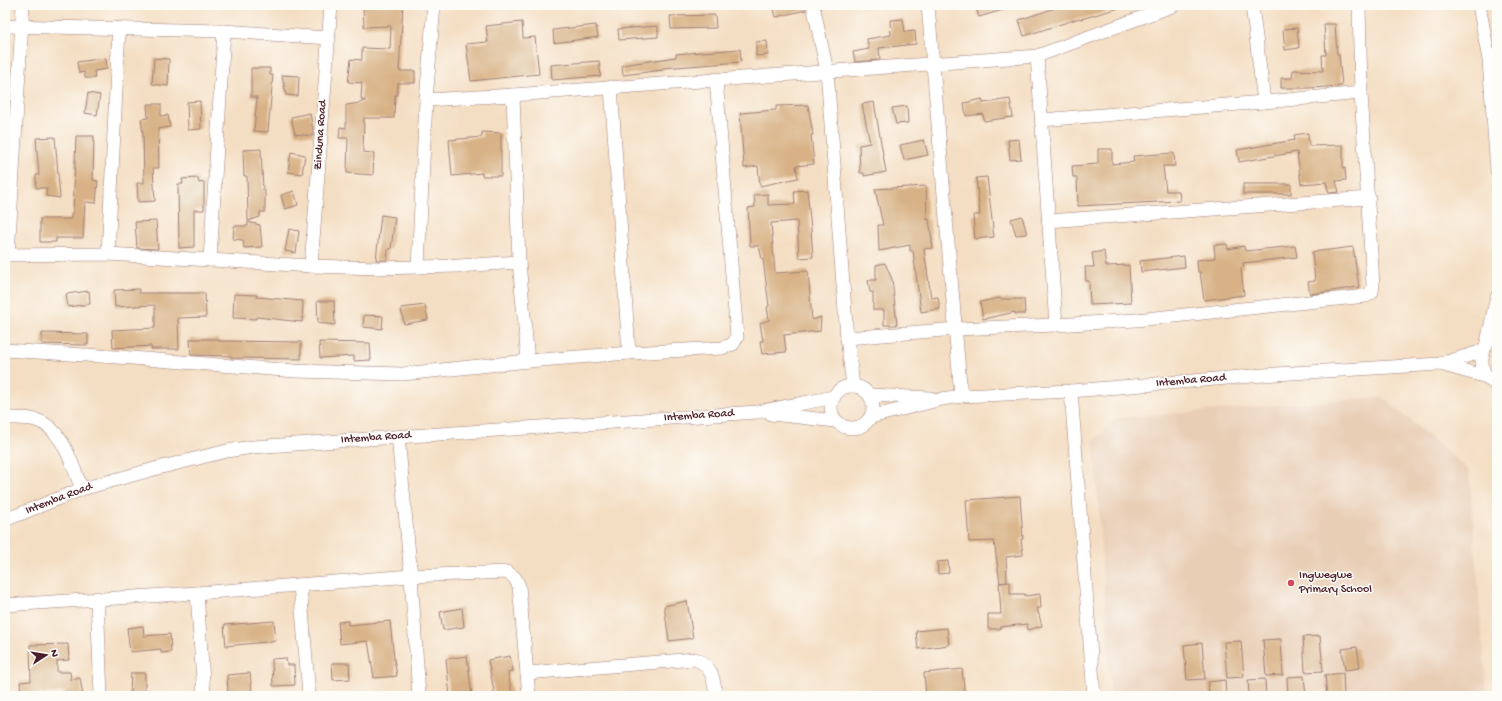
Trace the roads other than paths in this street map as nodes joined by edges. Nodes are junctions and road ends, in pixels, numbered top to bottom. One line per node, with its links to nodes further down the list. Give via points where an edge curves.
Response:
1 (22, 5): 11 (street)
2 (331, 5): 14 (street, Zinduna Road)
3 (434, 5): 22 (street)
4 (813, 5): 17 (street)
5 (928, 5): 16 (street)
6 (1175, 5): 15 (street)
7 (1252, 5): 23 (street)
8 (1358, 5): 20 (street)
9 (1480, 5): 26 (street, via 1489,60)
10 (5, 26): 11 (street)
11 (20, 27): 12 (street); 25 (street)
12 (119, 28): 13 (street); 29 (street)
13 (224, 31): 14 (street); 31 (street)
14 (329, 38): 33 (street, Zinduna Road)
15 (1037, 56): 16 (street); 24 (street)
16 (934, 63): 17 (street); 37 (street)
17 (827, 70): 18 (street); 39 (street)
18 (716, 79): 19 (street); 42 (street, via 737,337 733,344 722,348)
19 (611, 87): 21 (street); 42 (street)
20 (1361, 93): 23 (street); 27 (street)
21 (513, 95): 22 (street); 32 (street)
22 (426, 100): 34 (street)
23 (1264, 102): 24 (street)
24 (1041, 120): 28 (street)
25 (10, 128): 30 (street)
26 (1497, 171)
27 (1369, 198): 28 (street); 36 (street, via 1373,285 1372,292 1366,296)
28 (1048, 221): 36 (street)
29 (108, 254): 30 (street); 31 (street)
30 (7, 255)
31 (210, 260): 33 (street)
32 (519, 262): 34 (street); 43 (street)
33 (311, 266): 34 (street)
34 (418, 267)
35 (1497, 297): 40 (street)
36 (1056, 326): 37 (street)
37 (956, 329): 39 (street); 50 (street)
38 (1497, 333): 40 (street)
39 (847, 338): 46 (street)
40 (1485, 347): 44 (street); 45 (street, via 1482,364)
41 (5, 350): 43 (street, via 295,371 403,374)
42 (629, 353): 43 (street)
43 (528, 361)
44 (1440, 364): 45 (street); 48 (street, Intemba Road)
45 (1487, 377): 47 (street)
46 (853, 386): 49 (street, via 863,388); 51 (street, via 842,388)
47 (1497, 386)
48 (1071, 391): 50 (street, Intemba Road); 72 (street)
49 (870, 395): 52 (street); 54 (street, via 874,406)
50 (961, 396): 52 (street, Intemba Road)
51 (834, 397): 53 (street); 56 (street, via 831,409)
52 (942, 399): 54 (street)
53 (757, 412): 56 (street); 57 (street, Intemba Road)
54 (871, 417): 56 (street, via 861,426 847,428)
55 (5, 418): 58 (street, via 34,420 48,425 59,436)
56 (836, 421)
57 (398, 436): 58 (street, Intemba Road, via 253,447 166,466); 60 (street)
58 (82, 489): 59 (street, Intemba Road)
59 (5, 520)
60 (410, 576): 61 (street); 65 (street, via 507,572 515,578 519,586); 69 (street)
61 (300, 585): 62 (street); 68 (street)
62 (197, 593): 63 (street); 67 (street)
63 (97, 598): 64 (street); 66 (street)
64 (5, 605)
65 (527, 673): 70 (street); 71 (street, via 695,659 704,662 711,672)
66 (101, 696)
67 (204, 696)
68 (309, 696)
69 (419, 696)
70 (529, 696)
71 (716, 696)
72 (1094, 696)

